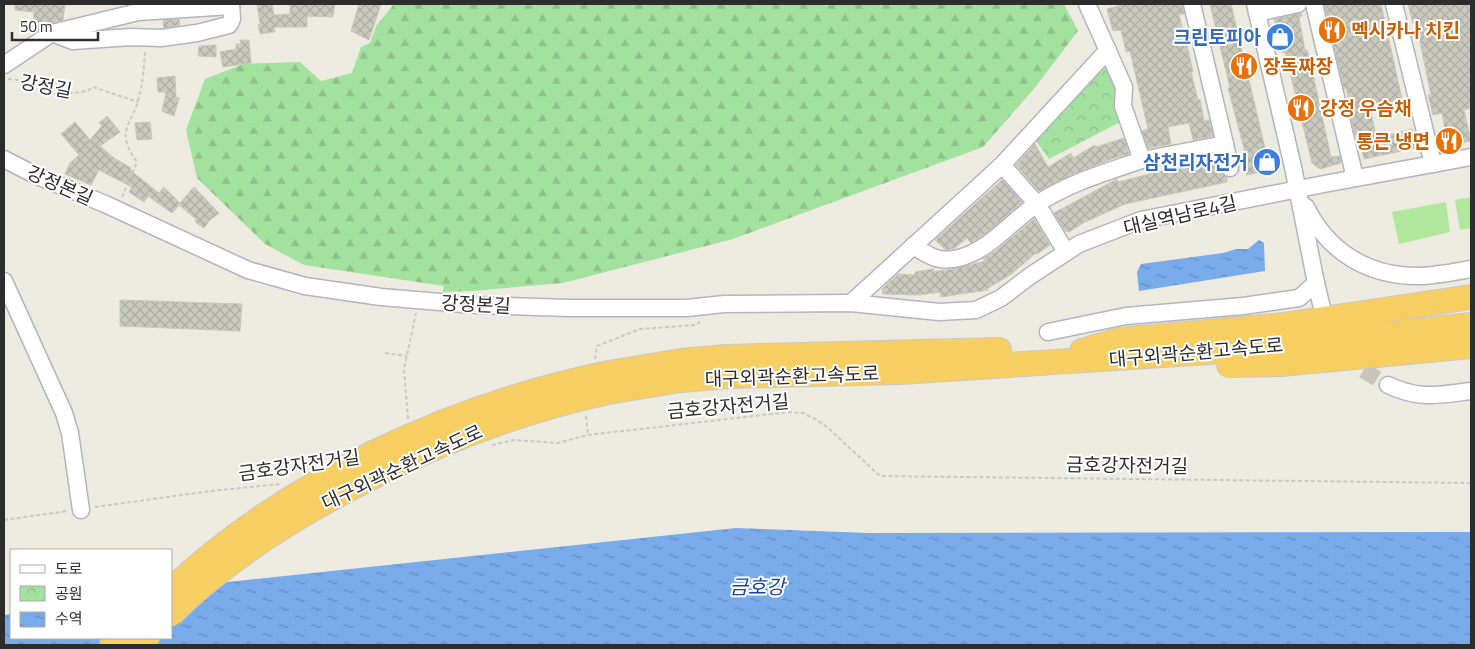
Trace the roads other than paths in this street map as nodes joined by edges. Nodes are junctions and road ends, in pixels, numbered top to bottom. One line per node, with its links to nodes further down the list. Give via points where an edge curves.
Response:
1 (1192, 4): 11 (street)
2 (1298, 4): 7 (street)
3 (1314, 4): 18 (street)
4 (1394, 4): 15 (street)
5 (231, 5): 8 (street, 강정길, via 138,12); 8 (street, via 229,25 180,36 73,40)
6 (1094, 5): 9 (street)
7 (1258, 15): 19 (street)
8 (52, 33): 10 (street, 강정길)
9 (1108, 50): 14 (street, via 1124,88 1123,106); 16 (street)
10 (4, 65)
11 (1225, 144): 14 (street); 17 (street)
12 (1471, 157): 15 (street, 대실역남로4길)
13 (4, 159): 27 (street, 강정본길, via 248,270 305,286 475,305 569,308)
14 (1142, 160): 20 (street, via 1087,179)
15 (1433, 164): 18 (street, 대실역남로4길)
16 (1002, 165): 20 (street); 22 (street)
17 (1230, 168)
18 (1355, 178): 19 (street, 대실역남로4길)
19 (1298, 189): 21 (street, 대실역남로4길, via 1141,220 1079,244); 23 (street, via 1313,221 1325,236 1360,264 1384,273 1409,276); 25 (street)
20 (1037, 204): 21 (street); 22 (street, via 979,250 959,258 937,260)
21 (1062, 245): 27 (street, 대실역남로4길, via 1001,298 976,310 940,312)
22 (913, 246): 27 (street)
23 (1471, 269)
24 (4, 282): 37 (street, via 64,413)
25 (1316, 283): 28 (street); 32 (street, via 1299,298 1126,316)
26 (1471, 297): 33 (highway, via 1283,325 1119,340)
27 (851, 303)
28 (1322, 308)
29 (1471, 311): 33 (highway, 대구외곽순환고속도로, via 1287,335)
30 (1471, 325): 33 (highway, 대구외곽순환고속도로, via 1224,352)
31 (1471, 346): 33 (highway, via 1272,364 1090,370)
32 (1038, 348): 33 (highway, 대구외곽순환고속도로); 34 (highway, 대구외곽순환고속도로, via 902,362)
33 (1072, 357)
34 (608, 383): 38 (highway, 대구외곽순환고속도로, bridge, via 565,382 521,394 380,451 318,482 260,520 196,566); 39 (highway, 대구외곽순환고속도로, bridge, via 465,435 368,479 290,522 242,554)
35 (1388, 385): 36 (street, via 1423,396)
36 (1471, 391)
37 (81, 510)
38 (172, 589)
39 (172, 613)

